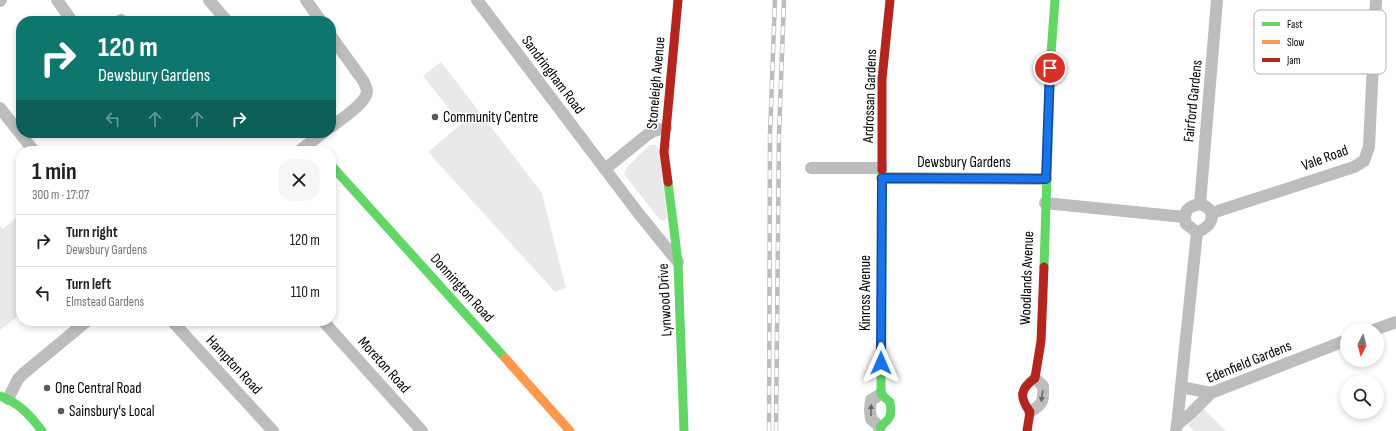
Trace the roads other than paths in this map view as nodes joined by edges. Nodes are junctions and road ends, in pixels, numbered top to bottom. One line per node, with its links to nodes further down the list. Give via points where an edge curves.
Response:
1 (57, 0): 11 (street)
2 (209, 0): 12 (street)
3 (306, 0): 13 (street)
4 (477, 0): 24 (street, Sandringham Road)
5 (678, 0): 19 (street, Stoneleigh Avenue)
6 (890, 0): 26 (street, Ardrossan Gardens, via 882,79)
7 (1055, 0): 27 (street, Woodlands Avenue)
8 (1217, 0): 30 (street, Fairford Gardens)
9 (1376, 0): 10 (street, Vale Road)
10 (1376, 10)
11 (68, 16)
12 (223, 16)
13 (317, 16)
14 (336, 43): 17 (street, via 364,82 367,91 363,102)
15 (1372, 74): 31 (street, Vale Road, via 1369,147 1364,160 1354,166)
16 (0, 108): 18 (street)
17 (336, 123)
18 (16, 128)
19 (666, 128): 22 (street, Stoneleigh Avenue); 24 (street, via 647,135)
20 (24, 138): 21 (street)
21 (30, 146)
22 (665, 168): 34 (street, Lynwood Drive)
23 (811, 168): 26 (street, Dewsbury Gardens)
24 (605, 169): 34 (street, Sandringham Road)
25 (336, 172): 49 (street, Donnington Road)
26 (881, 173): 27 (street, Dewsbury Gardens); 28 (street, Ardrossan Gardens)
27 (1046, 179): 29 (street, Woodlands Avenue)
28 (881, 193): 44 (street, Kinross Avenue)
29 (1045, 203): 32 (street); 41 (street, Woodlands Avenue, via 1041,341)
30 (1200, 204): 31 (street); 32 (street, via 1192,205)
31 (1212, 214): 33 (street, via 1210,224 1205,230)
32 (1184, 217): 33 (street, via 1186,224)
33 (1198, 232): 42 (street)
34 (678, 262): 53 (street, Lynwood Drive)
35 (1396, 322): 39 (street)
36 (81, 326): 45 (street, via 18,378)
37 (177, 326): 51 (street, Hampton Road)
38 (328, 326): 52 (street, Moreton Road)
39 (1384, 326)
40 (1340, 343): 43 (street, Edenfield Gardens)
41 (1035, 378): 46 (street, via 1027,383 1021,394 1023,403); 46 (street, one-way to 46, via 1043,386 1044,398 1040,406)
42 (1181, 387): 43 (street); 47 (street)
43 (1211, 393): 47 (street, Edenfield Gardens)
44 (881, 394): 48 (street, one-way to 44, via 871,419 870,410 872,400); 48 (street, via 890,402 891,411 890,420)
45 (4, 397): 50 (street, via 21,406)
46 (1030, 412): 54 (street)
47 (1176, 428)
48 (880, 429)
49 (566, 430)
50 (42, 431)
51 (273, 431)
52 (422, 431)
53 (684, 431)
54 (1027, 431)

